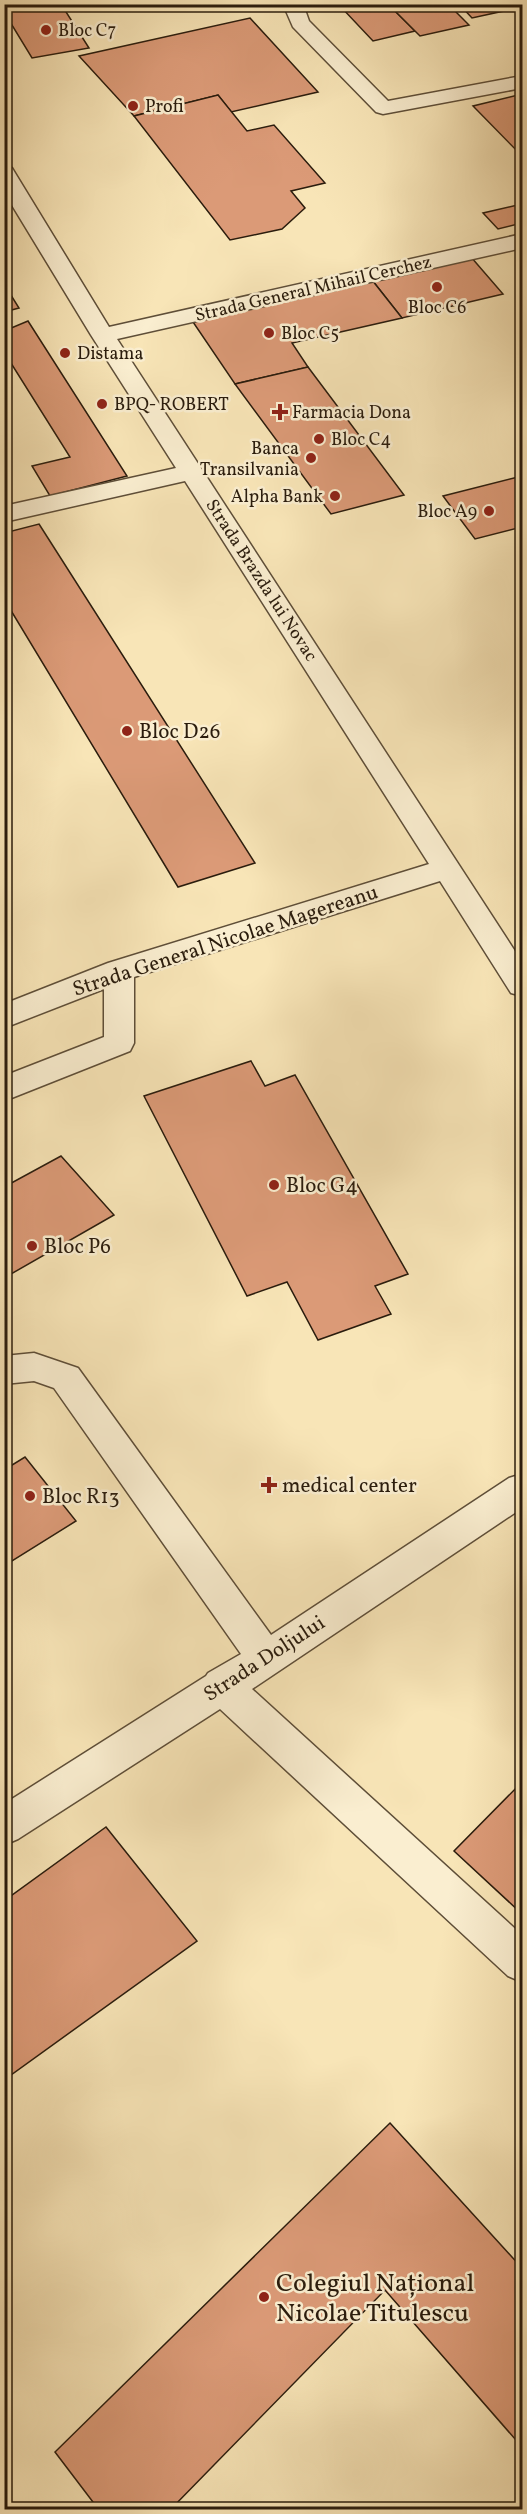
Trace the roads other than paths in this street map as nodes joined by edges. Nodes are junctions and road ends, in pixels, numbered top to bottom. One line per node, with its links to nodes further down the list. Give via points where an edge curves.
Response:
1 (293, 4): 2 (street, via 300,24 383,108)
2 (522, 82)
3 (4, 173): 5 (street, Strada Brazda lui Novac)
4 (522, 241): 5 (street, Strada General Mihail Cerchez)
5 (103, 335): 6 (street, Strada Brazda lui Novac)
6 (191, 472): 7 (street); 8 (street, Strada Brazda lui Novac)
7 (4, 514)
8 (448, 868): 9 (street, Strada General Nicolae Magereanu); 10 (street, Strada Brazda lui Novac)
9 (119, 971): 11 (street, Strada General Nicolae Magereanu); 12 (street, via 119,1042)
10 (522, 985)
11 (4, 1017)
12 (4, 1089)
13 (4, 1370): 15 (street, via 34,1367 66,1378)
14 (522, 1489): 15 (street, Strada Doljului)
15 (266, 1659): 16 (street, Strada Doljului)
16 (221, 1685): 17 (street, Strada Doljului); 18 (street)
17 (4, 1826)
18 (522, 1962)

